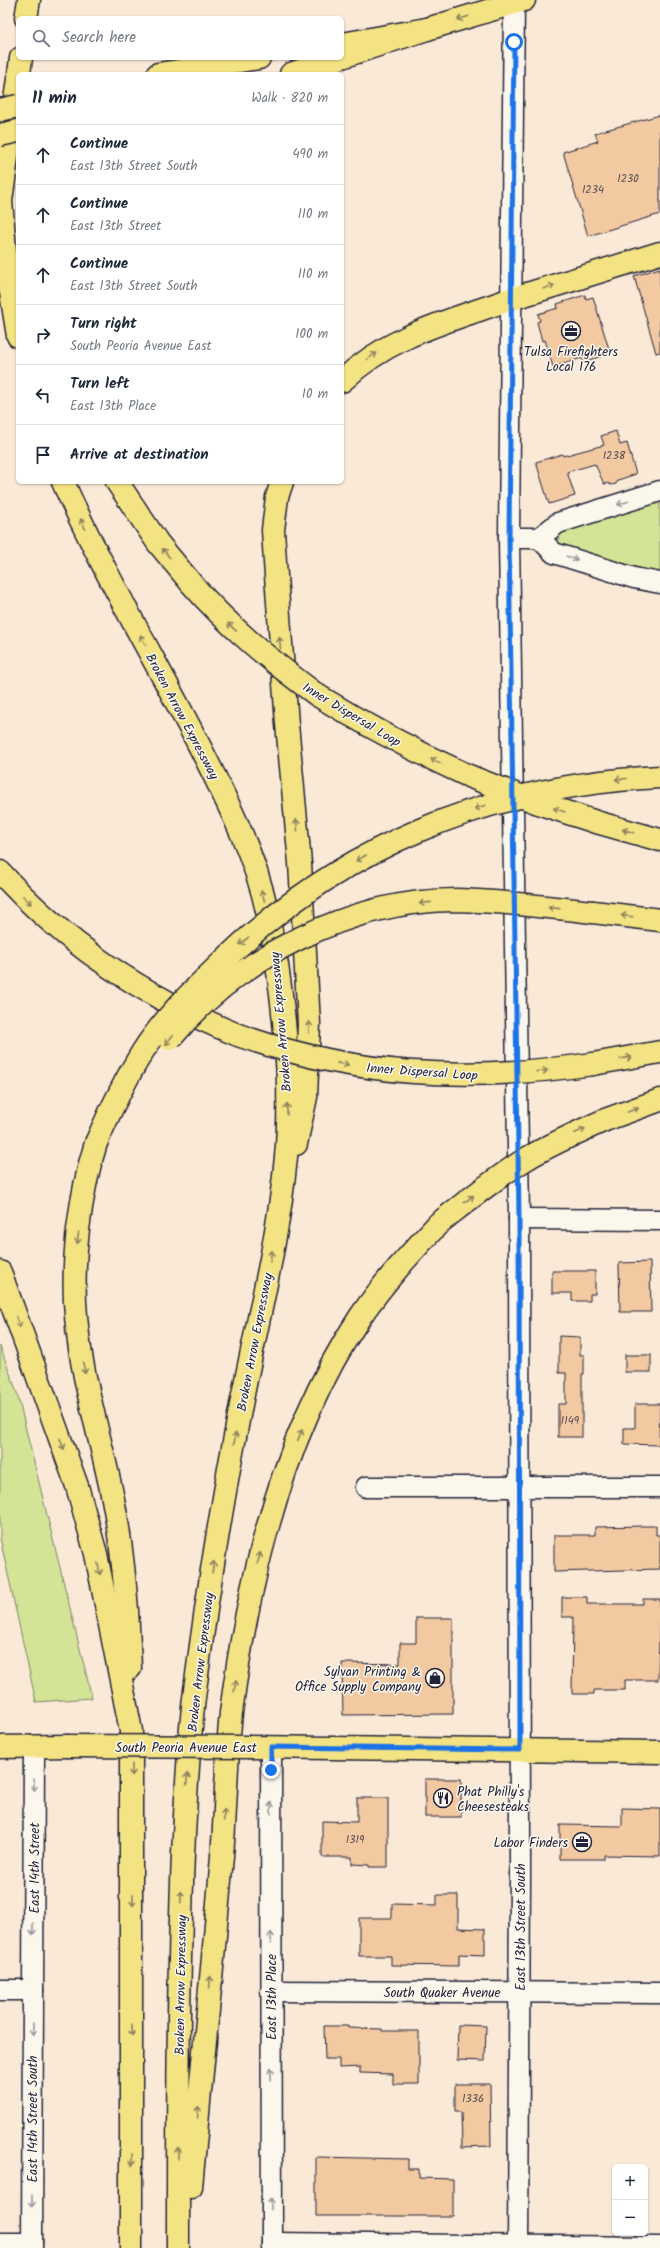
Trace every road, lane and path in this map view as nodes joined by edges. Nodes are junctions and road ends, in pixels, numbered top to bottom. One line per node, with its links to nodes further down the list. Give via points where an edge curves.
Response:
1 (29, 0): 3 (main road)
2 (518, 1): 4 (main road, one-way to 4); 23 (street)
3 (26, 16)
4 (427, 29): 5 (main road); 6 (main road)
5 (344, 44)
6 (344, 56)
7 (22, 60): 11 (main road)
8 (22, 60): 12 (main road)
9 (248, 60): 13 (main road)
10 (333, 60): 14 (main road)
11 (19, 72)
12 (23, 72)
13 (180, 72)
14 (297, 72)
15 (16, 93): 17 (main road)
16 (16, 94): 24 (main road, via 2,201 6,262)
17 (0, 95)
18 (16, 106): 19 (main road, bridge)
19 (0, 110)
20 (16, 131): 21 (main road, bridge)
21 (0, 135)
22 (660, 253): 23 (main road, one-way to 22)
23 (511, 299): 25 (main road, one-way to 23, via 385,347 409,335); 30 (street)
24 (16, 324)
25 (344, 379)
26 (64, 484): 42 (main road, Broken Arrow Expressway, one-way to 26, via 287,1155 287,1079 281,1000 266,908 256,872 226,800)
27 (118, 484): 34 (main road, Inner Dispersal Loop, one-way to 27, bridge, via 541,804 471,777 405,746 317,695 272,662 214,610 158,543)
28 (281, 484): 42 (main road, one-way to 28, via 306,1097 309,1024 300,863 274,562 273,530)
29 (660, 491): 31 (street, one-way to 31, via 558,523)
30 (509, 538): 31 (street); 40 (street)
31 (539, 538): 32 (street, one-way to 32, via 554,553 634,578)
32 (660, 583)
33 (660, 777): 39 (main road, one-way to 39, bridge, via 558,788 482,807 429,825 364,856 334,874 272,917 237,947 167,1020 144,1050 128,1077)
34 (660, 840)
35 (0, 872): 37 (main road, Inner Dispersal Loop, one-way to 37, bridge, via 64,933 134,985 208,1023 272,1047 353,1066 396,1072 457,1075 541,1072)
36 (660, 920): 39 (main road, one-way to 39, bridge, via 456,900 424,902 353,918 323,928 277,949 231,980 180,1027 144,1074)
37 (660, 1052)
38 (660, 1100): 65 (main road, one-way to 38, bridge, via 222,1854 231,1715 255,1575 273,1510 295,1446 334,1361 361,1316 380,1290 439,1223 488,1184 524,1160 605,1120)
39 (102, 1144): 47 (main road, one-way to 47, via 84,1200 75,1264 76,1316 84,1371 113,1500 128,1605)
40 (519, 1218): 41 (street); 45 (street, East 13th Street South)
41 (660, 1220)
42 (276, 1231): 64 (main road, Broken Arrow Expressway, one-way to 42, via 179,1979 187,1776 195,1691 240,1411)
43 (0, 1272): 47 (main road, one-way to 47, via 77,1486 96,1554)
44 (366, 1487): 45 (street)
45 (519, 1487): 46 (street); 51 (street, East 13th Street South)
46 (660, 1487)
47 (131, 1731): 63 (main road, one-way to 63)
48 (34, 1746): 49 (main road, South Peoria Avenue East); 50 (main road, South Peoria Avenue East, bridge); 54 (street, East 14th Street, one-way to 54)
49 (0, 1747)
50 (260, 1747): 51 (main road, South Peoria Avenue East); 55 (street, East 13th Place, one-way to 50)
51 (520, 1750): 52 (main road, South Peoria Avenue East); 56 (street, East 13th Street South)
52 (660, 1752)
53 (0, 1990): 54 (street)
54 (33, 1990): 59 (street, East 14th Street South, one-way to 59)
55 (271, 1991): 56 (street, South Quaker Avenue); 60 (street, East 13th Place, one-way to 55)
56 (520, 1992): 57 (street, South Quaker Avenue); 62 (street, East 13th Street South)
57 (660, 1993)
58 (0, 2243): 59 (street)
59 (32, 2246)
60 (272, 2246): 62 (street)
61 (660, 2246): 62 (street)
62 (518, 2247)
63 (131, 2248)
64 (178, 2248)
65 (185, 2248)

